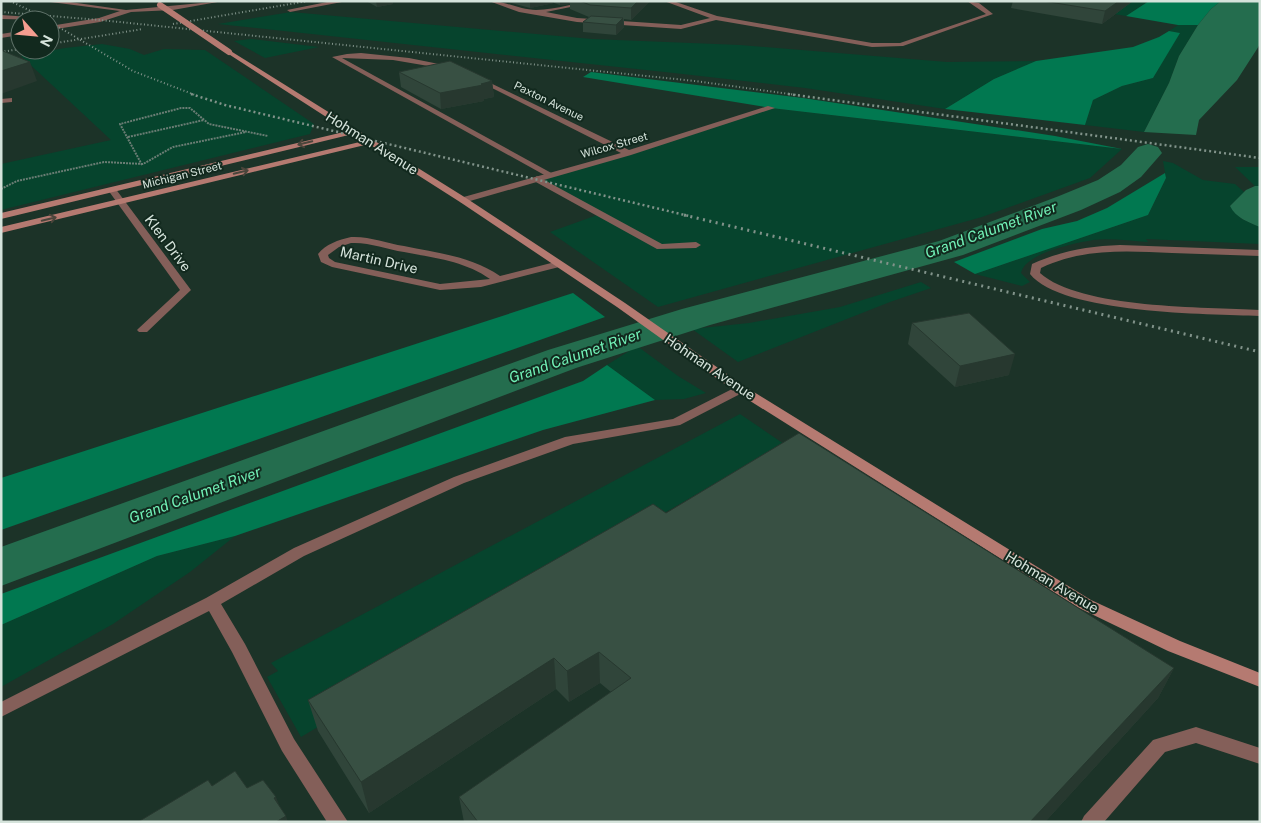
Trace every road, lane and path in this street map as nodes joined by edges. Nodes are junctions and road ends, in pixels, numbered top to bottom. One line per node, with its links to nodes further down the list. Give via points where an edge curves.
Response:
1 (46, 1): 9 (street)
2 (220, 1): 9 (street)
3 (344, 1): 10 (street)
4 (492, 1): 11 (street)
5 (597, 1): 11 (street)
6 (667, 1): 12 (street)
7 (970, 1): 12 (street, via 990,14 901,45 872,45)
8 (157, 3): 19 (main road, Hohman Avenue, bridge)
9 (130, 10): 13 (street, via 100,20)
10 (290, 10)
11 (537, 12): 12 (street, via 577,20 681,27)
12 (716, 18)
13 (60, 27)
14 (461, 70): 26 (street, via 352,54 334,57)
15 (469, 75): 23 (street, Paxton Avenue)
16 (771, 108): 23 (street, Wilcox Street)
17 (205, 120): 18 (path, via 209,124); 20 (path); 20 (path, via 190,108 181,108 120,124)
18 (246, 132): 21 (path); 24 (path, via 173,147)
19 (352, 132): 22 (main road, Hohman Avenue); 29 (main road, Michigan Street, one-way to 29)
20 (128, 137): 24 (path)
21 (270, 137)
22 (369, 142): 30 (main road, Hohman Avenue); 31 (main road, Michigan Street, one-way to 22)
23 (628, 153): 26 (street, Wilcox Street)
24 (143, 164): 25 (path); 28 (path, via 104,162 17,181)
25 (141, 169)
26 (551, 175): 27 (street, Wilcox Street)
27 (537, 179): 30 (street, Wilcox Street); 34 (street, via 660,247)
28 (1, 189)
29 (112, 190): 31 (street, Klen Drive); 32 (main road, Michigan Street)
30 (462, 200): 36 (main road, Hohman Avenue)
31 (119, 202): 33 (main road, Michigan Street, one-way to 31); 39 (street, Klen Drive, via 186,290)
32 (1, 216)
33 (1, 230)
34 (696, 245)
35 (1260, 253): 38 (street, via 1103,248 1077,251 1048,260 1036,266 1035,274 1046,284 1066,292 1113,302 1158,308)
36 (559, 264): 37 (street, Martin Drive); 40 (main road, Hohman Avenue)
37 (497, 279): 37 (street, Martin Drive, via 481,284 440,287 332,264 325,260 323,254 340,242 360,240 465,263)
38 (1260, 313)
39 (143, 330)
40 (740, 389): 41 (street, via 676,422 570,440 459,480 299,552); 42 (main road, Hohman Avenue, via 1085,604 1174,646)
41 (212, 602): 43 (street); 45 (street, via 288,745)
42 (1260, 680)
43 (1, 710)
44 (1260, 756): 46 (street, via 1196,736 1159,746)
45 (338, 822)
46 (1090, 822)

